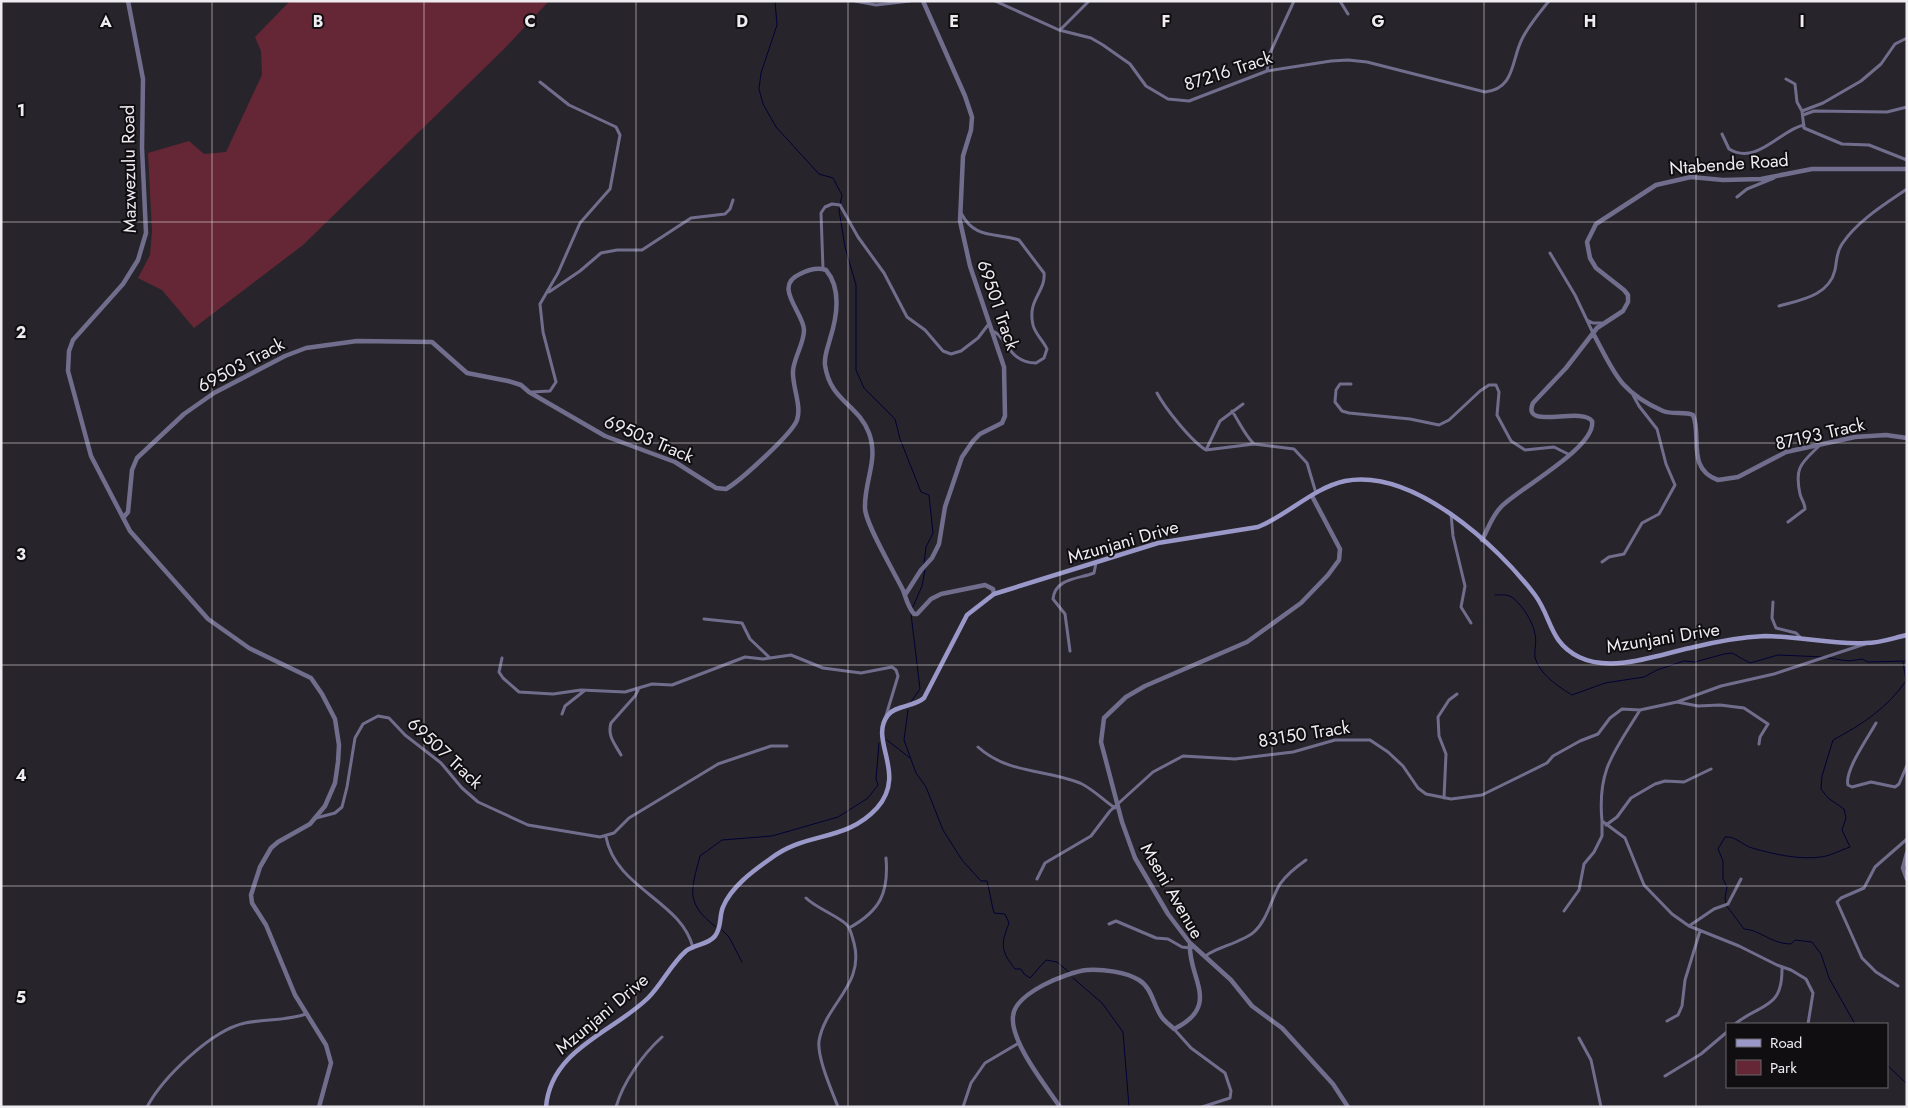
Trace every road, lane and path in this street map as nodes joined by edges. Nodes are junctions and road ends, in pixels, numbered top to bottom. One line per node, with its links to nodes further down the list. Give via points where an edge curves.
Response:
1 (128, 1): 49 (street, Mazwezulu Road, via 143,80 146,233 138,260 123,284 80,330 67,360 91,456)
2 (855, 1): 3 (street, via 876,5)
3 (910, 1)
4 (923, 1): 26 (street, 69501 Track, via 972,117 963,156)
5 (995, 1): 11 (street, 87216 Track)
6 (1088, 1): 11 (street)
7 (1294, 1): 13 (street, via 1270,53)
8 (1340, 1): 10 (street)
9 (1549, 1): 13 (street, 87216 Track, via 1522,38 1509,78 1495,90 1485,92 1356,61 1330,61)
10 (1348, 14)
11 (1059, 30): 13 (street, 87216 Track, via 1103,44 1130,64 1146,86 1168,99 1189,102 1200,99)
12 (1907, 38): 17 (street, via 1895,44 1881,64 1861,81)
13 (1267, 71)
14 (1786, 79): 17 (street, via 1795,84)
15 (540, 82): 29 (street, via 569,105 616,127 620,135 610,188 580,223)
16 (1907, 107): 17 (street, via 1888,112)
17 (1802, 113): 18 (street)
18 (1804, 125): 19 (street, via 1793,127 1766,147 1745,152 1729,149); 20 (street, via 1810,132 1836,142 1869,145)
19 (1722, 134)
20 (1907, 160)
21 (1907, 168): 22 (street, Ntabende Road, via 1812,169)
22 (1775, 178): 24 (street, via 1747,189); 32 (street, Ntabende Road, via 1737,181 1691,177 1672,180 1650,189 1596,224 1587,242 1590,258 1596,268 1624,290 1629,300 1623,311)
23 (1907, 189): 30 (street, via 1852,232 1838,251 1834,275 1821,290 1810,298)
24 (1737, 197)
25 (733, 200): 29 (street, via 725,214 691,218 642,250 601,253 580,272)
26 (960, 211): 33 (street, 69501 Track, via 970,266); 34 (street, via 971,228 980,233 1019,240 1044,272 1043,283 1031,310 1034,329 1047,349 1044,358 1036,363 1021,360 1010,352 997,333)
27 (1550, 253): 31 (street)
28 (823, 269): 33 (street, via 823,209 832,204 840,205 907,316 926,330 943,351 951,354 961,351); 37 (street, 69503 Track, via 795,276 789,288 804,331 793,370 798,411 796,423 726,489 716,488 675,462 605,436); 55 (street, via 831,277 836,301 836,317 825,366 833,390 861,418 873,443 874,460 866,492 865,514)
29 (548, 293): 37 (street, via 541,299 540,310 556,384 550,391)
30 (1779, 306)
31 (1586, 320): 32 (street, via 1593,324); 35 (street)
32 (1603, 323): 35 (street, Ntabende Road)
33 (988, 325): 34 (street, 69501 Track)
34 (991, 331): 55 (street, 69501 Track, via 1004,367 1004,420 980,434 962,457 945,507 939,544)
35 (1593, 333): 39 (street, 87193 Track, via 1619,381); 46 (street, Ntabende Road, via 1531,409 1539,418 1576,415 1590,418 1592,428 1587,438)
36 (1351, 384): 46 (street, via 1340,384 1336,390 1335,402 1342,411 1436,426 1449,420 1486,387 1496,385 1499,392 1497,415 1511,441 1524,450 1554,447)
37 (529, 392): 49 (street, 69503 Track, via 508,381 467,373 432,342 357,341 296,351 199,403 142,454 134,464 128,512)
38 (1157, 392): 45 (street)
39 (1633, 395): 44 (street, 87193 Track, via 1668,413 1693,416 1697,456 1706,472 1718,480 1738,477 1786,452); 53 (street, via 1658,429 1674,486 1659,514 1642,523 1624,554)
40 (1243, 404): 41 (street)
41 (1232, 411): 43 (street, via 1244,434); 45 (street, via 1216,426)
42 (1907, 438): 44 (street, 87193 Track, via 1866,436)
43 (1254, 444): 45 (street); 47 (street, via 1294,450 1307,463)
44 (1820, 444): 50 (street, via 1798,469 1805,509)
45 (1206, 450)
46 (1568, 454): 51 (street, Ntabende Road, via 1542,478 1501,506)
47 (1314, 494): 48 (main road, Mzunjani Drive, via 1345,481 1374,482 1418,493); 52 (main road, Mzunjani Drive, via 1258,527 1176,539); 80 (street, Mseni Avenue, via 1341,552 1337,564 1314,590 1247,642 1136,690 1104,718 1102,749)
48 (1451, 514): 51 (main road, Mzunjani Drive); 58 (street, via 1465,586 1461,607)
49 (123, 518): 81 (street, Mazwezulu Road, via 150,555 208,619 249,648 306,674 322,694 335,720 339,753 334,783 325,806)
50 (1788, 522)
51 (1482, 540): 60 (main road, Mzunjani Drive, via 1526,584 1537,598 1554,635 1580,658 1594,662 1640,659 1764,636)
52 (1096, 562): 54 (main road, Mzunjani Drive); 62 (street, via 1094,573 1059,584 1054,591 1053,599 1065,614)
53 (1602, 562)
54 (994, 594): 55 (street, via 993,589 985,586 941,594 915,614); 71 (main road, Mzunjani Drive, via 967,615 924,698 894,711)
55 (905, 595)
56 (1773, 602): 60 (street, via 1772,618 1776,628 1796,633)
57 (704, 619): 64 (street, via 742,623 750,638)
58 (1471, 623)
59 (1907, 635): 61 (main road, Mzunjani Drive)
60 (1801, 639): 61 (main road, Mzunjani Drive)
61 (1865, 644): 68 (street)
62 (1070, 651)
63 (502, 658): 66 (street, via 500,675 519,692 553,694)
64 (770, 658): 65 (street, via 738,658 672,685 652,684); 71 (street, via 791,655 823,668 861,673 894,668 898,676)
65 (640, 688): 66 (street, via 625,692); 76 (street, via 610,728 610,735)
66 (585, 690): 70 (street, via 565,706)
67 (1457, 694): 79 (street, via 1438,717 1439,736 1446,754)
68 (1676, 702): 69 (street, 83150 Track); 73 (street, via 1749,710 1768,724)
69 (1640, 710): 79 (street, 83150 Track, via 1628,708 1617,712 1598,734 1482,795); 82 (street, via 1606,766 1601,790)
70 (562, 714)
71 (885, 720): 99 (main road, Mzunjani Drive, via 883,739 890,782 881,803 850,830 802,842 772,857 731,893 722,908 714,938)
72 (1876, 723): 77 (street, via 1852,766 1848,785 1852,787 1871,782 1895,786 1899,784)
73 (1759, 744)
74 (787, 746): 84 (street, via 771,746 718,764 632,816)
75 (978, 747): 80 (street, via 986,755 1009,766 1079,783)
76 (621, 755)
77 (1907, 764)
78 (1711, 769): 83 (street, via 1684,782 1655,784 1631,798 1617,817)
79 (1444, 798): 80 (street, 83150 Track, via 1421,791 1403,766 1374,742 1344,739 1293,752 1235,759 1183,756 1153,772)
80 (1116, 806): 91 (street, 83150 Track, via 1091,836 1045,863); 98 (street, Mseni Avenue, via 1135,858 1163,907)
81 (316, 818): 84 (street, 69507 Track, via 335,813 342,807 355,738 363,724 382,716 389,718 441,763 478,802 536,826); 103 (street, Mazwezulu Road, via 271,848 251,895)
82 (1602, 821): 83 (street); 93 (street, via 1602,836 1585,861 1579,890)
83 (1606, 825): 95 (street, via 1625,838 1648,890)
84 (606, 837): 99 (street, via 608,849 629,878 679,921)
85 (1907, 839): 102 (street, via 1875,867 1864,888 1837,902 1862,958)
86 (1907, 853): 90 (street, via 1903,868)
87 (886, 858): 96 (street, via 886,880 881,899 869,916)
88 (1306, 860): 100 (street, via 1279,886 1254,932)
89 (1741, 878): 95 (street, via 1727,905 1714,909)
90 (1907, 878)
91 (1037, 879)
92 (806, 898): 96 (street)
93 (1564, 911)
94 (1109, 924): 98 (street, via 1116,921 1182,947)
95 (1689, 926): 97 (street)
96 (849, 928): 117 (street, via 856,958 853,975 819,1041)
97 (1700, 931): 101 (street); 104 (street, via 1685,980 1682,1006 1678,1015)
98 (1190, 945): 100 (street); 107 (street, Mseni Avenue, via 1200,988 1198,1007 1190,1022)
99 (693, 948): 115 (main road, Mzunjani Drive, via 683,955 647,999 567,1059 553,1080)
100 (1206, 956): 121 (street, via 1252,1006 1282,1028 1333,1084)
101 (1782, 967): 105 (street, via 1774,1001); 106 (street, via 1800,975 1811,986)
102 (1898, 986)
103 (306, 1014): 113 (street, via 233,1027 205,1044 172,1072); 114 (street, Mazwezulu Road, via 324,1039 331,1060)
104 (1667, 1021)
105 (1737, 1023)
106 (1808, 1023)
107 (1174, 1029): 111 (street, via 1160,1016 1151,993 1142,982 1128,975 1088,970 1036,989 1019,1003 1012,1022); 120 (street, via 1191,1048 1228,1078 1230,1098)
108 (1726, 1033): 112 (street, via 1701,1054)
109 (662, 1037): 116 (street, via 647,1052)
110 (1579, 1038): 122 (street, via 1593,1066)
111 (1020, 1043): 118 (street, via 985,1063 971,1083); 119 (street)
112 (1665, 1076)
113 (147, 1107)
114 (320, 1107)
115 (546, 1107)
116 (616, 1107)
117 (838, 1107)
118 (963, 1107)
119 (1060, 1107)
120 (1202, 1107)
121 (1348, 1107)
122 (1601, 1107)

